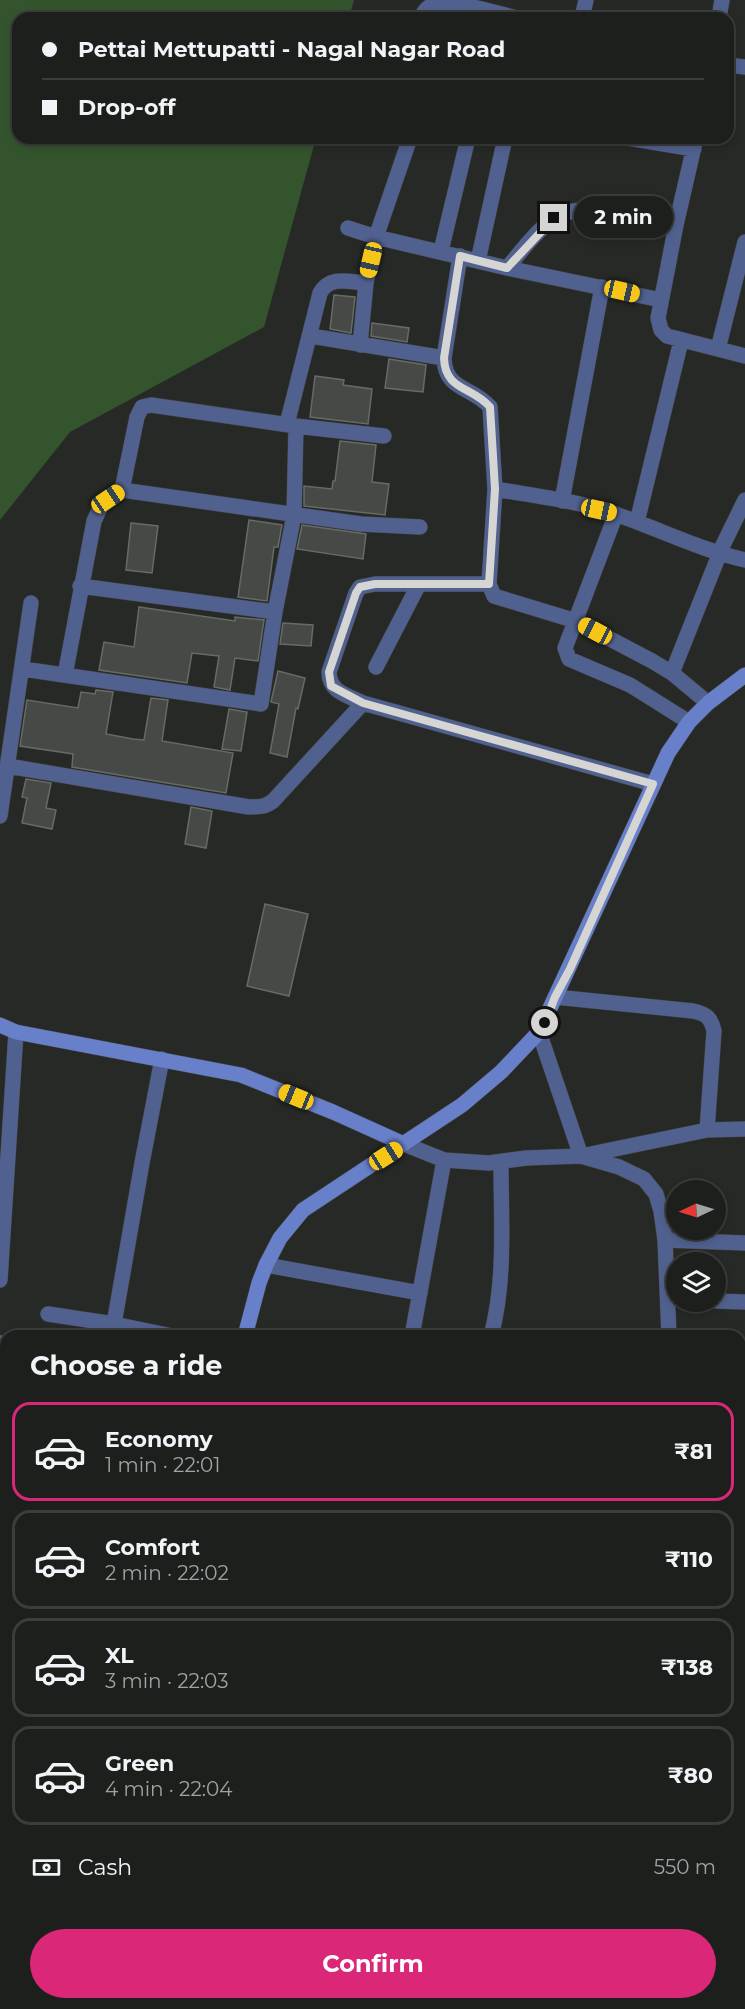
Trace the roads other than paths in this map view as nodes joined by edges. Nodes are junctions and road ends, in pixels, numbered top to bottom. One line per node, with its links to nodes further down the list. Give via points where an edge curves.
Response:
1 (466, 3): 2 (street, via 439,2); 3 (street)
2 (424, 12)
3 (496, 12)
4 (408, 144): 10 (street)
5 (467, 144): 12 (street)
6 (504, 144): 14 (street)
7 (695, 144): 8 (street)
8 (676, 225): 15 (street, via 567,211 540,230); 18 (street)
9 (348, 228): 10 (street)
10 (376, 237): 12 (street); 16 (street)
11 (745, 242): 22 (street)
12 (441, 251): 13 (street)
13 (460, 256): 14 (street); 24 (street)
14 (478, 261): 15 (street)
15 (507, 268): 17 (street)
16 (366, 283): 19 (street, via 335,280 324,287); 21 (street)
17 (602, 287): 18 (street); 30 (street)
18 (661, 300): 20 (street, via 661,330)
19 (311, 336): 21 (street); 25 (street)
20 (681, 341): 22 (street); 33 (street)
21 (360, 345): 24 (street)
22 (718, 349): 23 (street)
23 (745, 356)
24 (444, 358): 27 (street, via 448,378 490,407)
25 (292, 425): 26 (street); 28 (street, via 146,406 137,417); 32 (street)
26 (384, 436)
27 (495, 489): 30 (street); 38 (street)
28 (122, 490): 32 (street); 39 (street, via 101,506 94,521)
29 (745, 500): 35 (street)
30 (562, 501): 31 (street)
31 (616, 514): 33 (street); 42 (street)
32 (294, 515): 34 (street); 41 (street)
33 (637, 522): 35 (street)
34 (420, 527)
35 (720, 555): 36 (street); 45 (street)
36 (745, 560)
37 (419, 584): 38 (street); 43 (street); 48 (street, via 368,584 356,593 329,680 338,691)
38 (489, 584): 42 (street, via 494,596 500,599)
39 (80, 586): 41 (street); 46 (street)
40 (31, 603): 44 (street)
41 (275, 612): 46 (street, via 261,704)
42 (576, 621): 45 (street); 50 (street, via 565,648 569,659 630,685)
43 (376, 667)
44 (23, 669): 46 (street); 51 (street)
45 (672, 674): 49 (street)
46 (64, 675)
47 (745, 675): 49 (main road)
48 (363, 703): 51 (street, via 266,806 249,807); 52 (street)
49 (708, 703): 50 (main road)
50 (689, 722): 52 (main road)
51 (8, 766): 53 (street)
52 (653, 784): 54 (main road)
53 (0, 816)
54 (555, 997): 57 (main road); 61 (street, via 706,1014 714,1031)
55 (0, 1025): 56 (main road)
56 (16, 1032): 58 (main road); 59 (street)
57 (539, 1032): 62 (main road, via 470,1098); 63 (street)
58 (162, 1059): 62 (main road, via 241,1075); 76 (street)
59 (6, 1095): 70 (street)
60 (745, 1129): 61 (street)
61 (707, 1130): 63 (street)
62 (404, 1144): 64 (street); 69 (main road, via 303,1210 280,1238)
63 (580, 1156): 65 (street); 66 (street, via 644,1179 656,1194)
64 (444, 1160): 65 (street); 71 (street)
65 (501, 1162): 80 (street, via 500,1283)
66 (665, 1240): 67 (street); 68 (street)
67 (745, 1243)
68 (666, 1252)
69 (266, 1265): 71 (street); 78 (main road)
70 (0, 1280)
71 (420, 1293): 79 (street)
72 (726, 1301): 73 (street)
73 (745, 1302)
74 (671, 1312): 81 (street)
75 (48, 1314): 76 (street)
76 (114, 1324): 77 (street)
77 (143, 1330)
78 (247, 1330)
79 (413, 1330)
80 (492, 1330)
81 (669, 1330)

